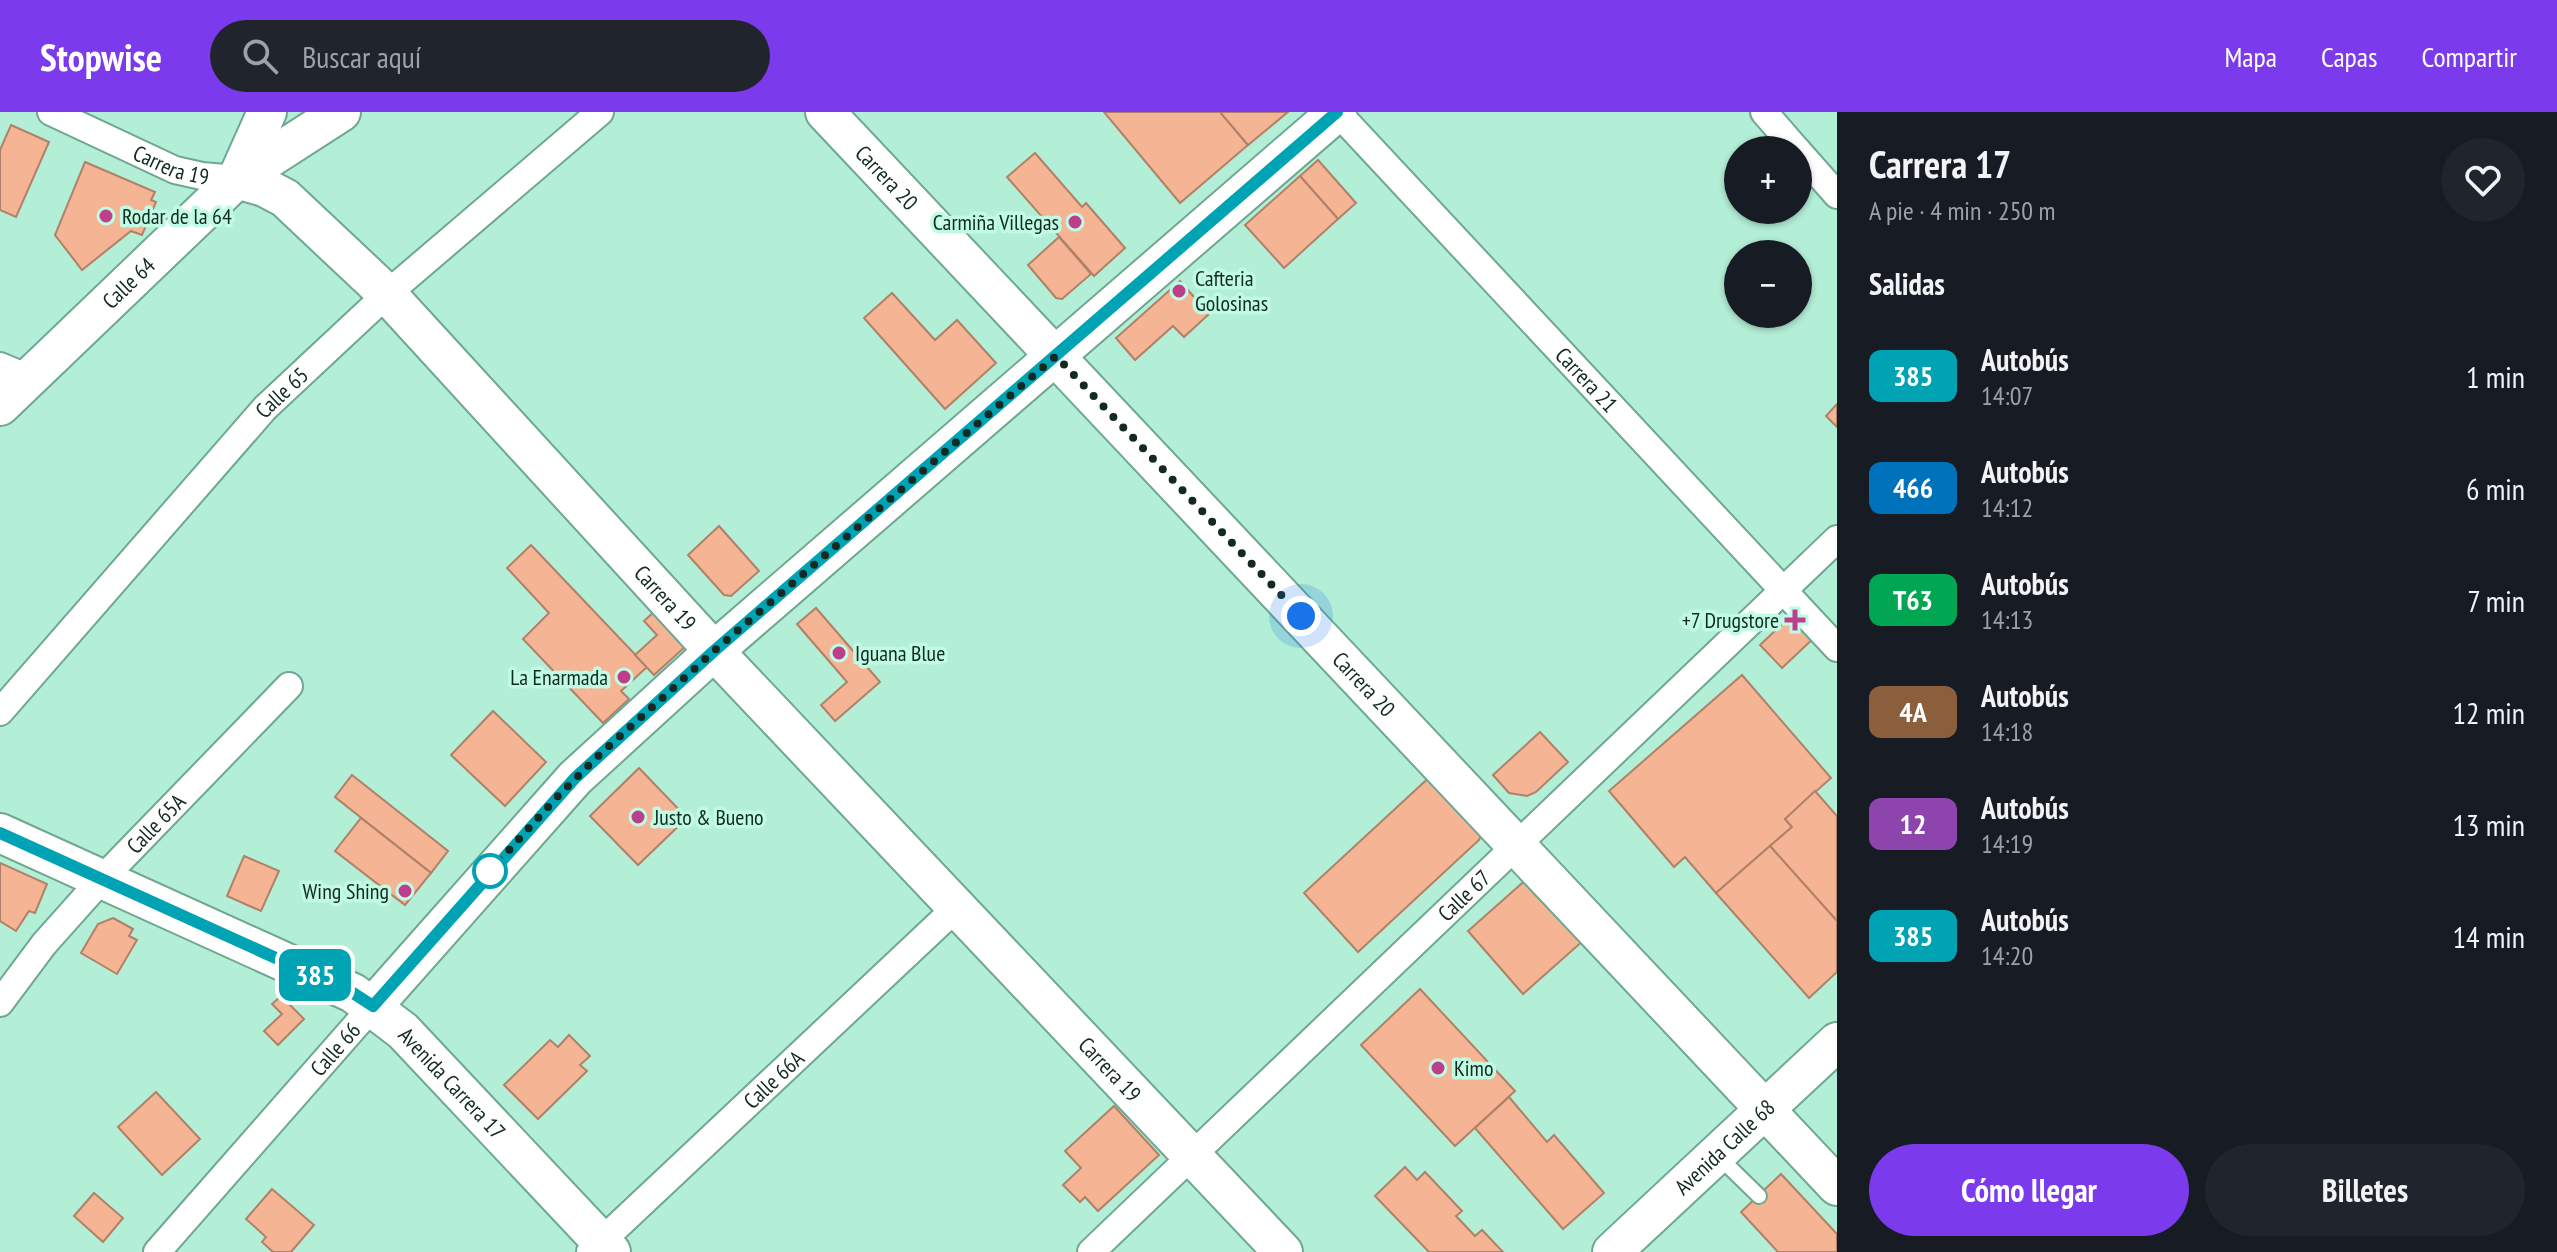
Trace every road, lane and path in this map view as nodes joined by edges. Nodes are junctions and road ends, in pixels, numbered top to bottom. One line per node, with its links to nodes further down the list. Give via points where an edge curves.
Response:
1 (51, 112): 10 (street, Carrera 19, via 175,170)
2 (267, 112): 10 (street)
3 (341, 112): 10 (street, Calle 64)
4 (600, 112): 12 (street, Calle 65)
5 (825, 112): 13 (street, Carrera 20)
6 (1337, 112): 13 (street, Calle 66); 17 (street, Carrera 21)
7 (1768, 113): 8 (street)
8 (1787, 136)
9 (1812, 166): 11 (street)
10 (237, 179): 12 (street, Carrera 19, via 285,198); 14 (street, Calle 64)
11 (1837, 195)
12 (387, 294): 19 (street, Carrera 19); 21 (street, Calle 65, via 265,408)
13 (1056, 356): 19 (street, Calle 66); 23 (street, Carrera 20)
14 (14, 372): 15 (street, Calle 64)
15 (0, 406)
16 (1837, 539): 17 (street, Calle 67)
17 (1783, 589): 18 (street, Carrera 21); 23 (street, Calle 67)
18 (1837, 648)
19 (714, 651): 25 (street, Carrera 19); 27 (street, Calle 66, via 564,789)
20 (289, 686): 24 (street, Calle 65A)
21 (0, 712)
22 (0, 833): 24 (street, Avenida Carrera 17)
23 (1516, 843): 29 (street, Carrera 20); 30 (street, Calle 67)
24 (102, 879): 26 (street, Calle 65A); 27 (street, Avenida Carrera 17)
25 (957, 907): 30 (street, Carrera 19); 34 (street, Calle 66A)
26 (0, 1003)
27 (373, 1006): 34 (street, Avenida Carrera 17, via 403,1031); 35 (street, Calle 66)
28 (1837, 1042): 29 (street, Avenida Calle 68)
29 (1766, 1108): 31 (street, Avenida Calle 68); 32 (street, Carrera 20)
30 (1191, 1155): 36 (street, Calle 67); 37 (street, Carrera 19)
31 (1717, 1155): 33 (lane); 38 (street, Avenida Calle 68)
32 (1837, 1186)
33 (1759, 1196)
34 (601, 1248)
35 (157, 1252)
36 (1091, 1252)
37 (1283, 1252)
38 (1612, 1252)

